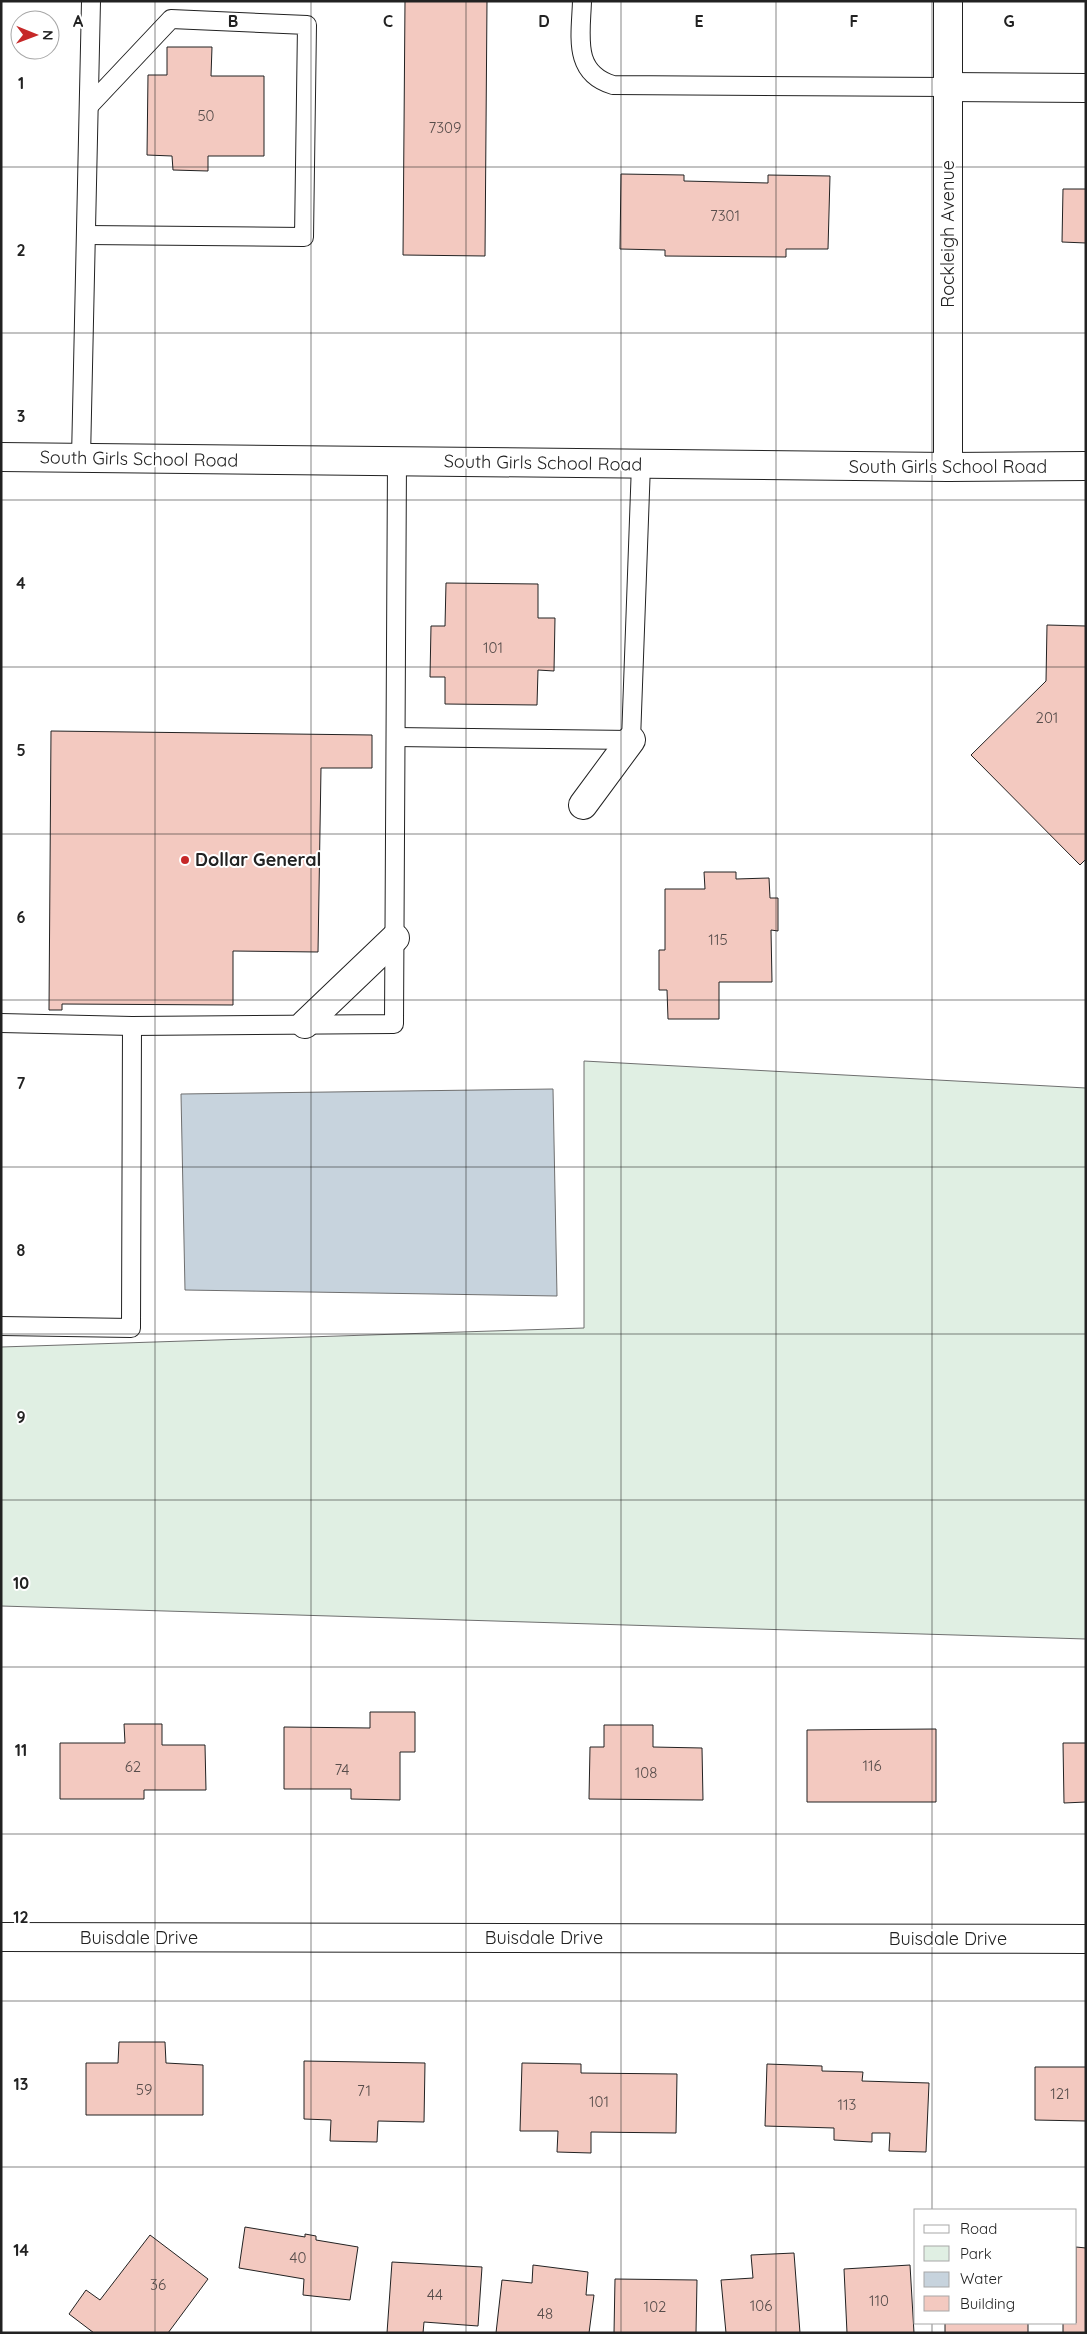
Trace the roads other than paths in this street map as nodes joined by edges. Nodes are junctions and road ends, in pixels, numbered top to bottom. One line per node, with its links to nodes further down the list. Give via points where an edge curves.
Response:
1 (91, 1): 6 (lane)
2 (582, 1): 4 (lane, via 581,55 598,80 613,86)
3 (948, 1): 4 (street, Rockleigh Avenue)
4 (948, 87): 5 (street); 13 (street, Rockleigh Avenue)
5 (1086, 88)
6 (89, 106): 7 (lane); 7 (lane, via 170,19 307,25 304,237)
7 (86, 235): 9 (lane)
8 (1, 457): 9 (street, South Girls School Road)
9 (80, 458): 10 (street, South Girls School Road)
10 (397, 461): 11 (street, South Girls School Road); 14 (lane)
11 (641, 464): 13 (street, South Girls School Road); 15 (lane)
12 (1086, 466): 13 (street, South Girls School Road)
13 (948, 468)
14 (396, 737): 15 (lane); 17 (lane)
15 (631, 740): 16 (street)
16 (583, 805)
17 (395, 938): 19 (street); 19 (lane, via 394,1024)
18 (1, 1023): 20 (lane)
19 (305, 1024): 20 (lane)
20 (132, 1026): 21 (lane, via 131,1328)
21 (1, 1326)
22 (1, 1937): 23 (street, Buisdale Drive)
23 (1086, 1940)

